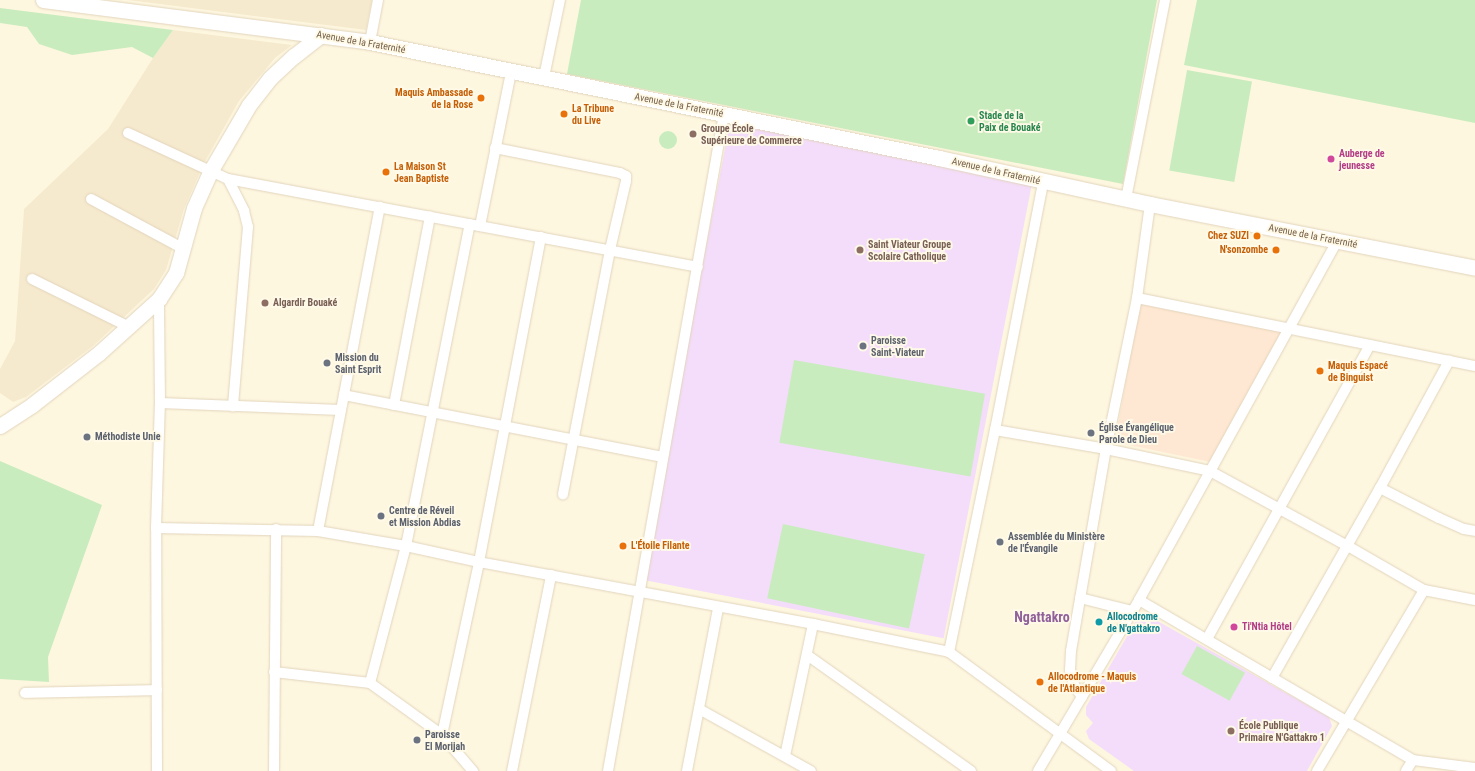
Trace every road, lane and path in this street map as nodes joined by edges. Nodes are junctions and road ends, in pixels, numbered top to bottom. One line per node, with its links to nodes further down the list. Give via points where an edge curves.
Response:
1 (43, 0): 5 (street, Avenue de la Fraternité)
2 (378, 0): 6 (street)
3 (560, 0): 8 (street)
4 (1165, 0): 16 (street)
5 (321, 35): 6 (street, Avenue de la Fraternité); 12 (street, via 270,78 249,105)
6 (370, 42): 7 (street, Avenue de la Fraternité)
7 (511, 72): 8 (street, Avenue de la Fraternité); 11 (street)
8 (544, 78): 9 (street, Avenue de la Fraternité)
9 (724, 114): 14 (street, Avenue de la Fraternité); 26 (street)
10 (128, 133): 12 (street)
11 (495, 148): 21 (street); 25 (street, via 626,176)
12 (211, 170): 13 (street); 24 (street, via 194,208)
13 (228, 179): 18 (street); 39 (street, via 244,211 248,227)
14 (1043, 182): 16 (street, Avenue de la Fraternité); 44 (street)
15 (91, 199): 24 (street)
16 (1126, 199): 17 (street, Avenue de la Fraternité)
17 (1150, 204): 23 (street, Avenue de la Fraternité); 29 (street)
18 (380, 207): 19 (street); 36 (street)
19 (430, 216): 20 (street); 38 (street)
20 (470, 224): 21 (street); 41 (street)
21 (480, 226): 22 (street)
22 (541, 237): 25 (street); 43 (street)
23 (1337, 241): 27 (street, Avenue de la Fraternité); 32 (street)
24 (184, 249): 30 (street, via 176,273)
25 (610, 250): 26 (street); 45 (street)
26 (698, 267): 47 (street)
27 (1475, 268)
28 (32, 279): 31 (street)
29 (1137, 298): 32 (street); 46 (street)
30 (159, 299): 31 (street); 37 (street)
31 (129, 327): 42 (street, via 62,383)
32 (1291, 328): 33 (street); 48 (street)
33 (1370, 345): 34 (street); 51 (street)
34 (1449, 361): 35 (street); 49 (street)
35 (1475, 366)
36 (344, 395): 38 (street); 40 (street)
37 (160, 403): 39 (street); 52 (street)
38 (394, 405): 41 (street)
39 (234, 406): 40 (street)
40 (341, 410): 54 (street)
41 (433, 412): 43 (street); 57 (street)
42 (0, 426)
43 (505, 426): 45 (street); 58 (street)
44 (996, 430): 46 (street); 69 (street)
45 (572, 441): 47 (street); 50 (street)
46 (1106, 449): 48 (street); 62 (street)
47 (663, 457): 61 (street)
48 (1210, 470): 51 (street); 63 (street)
49 (1380, 488): 55 (street, via 1439,518); 56 (street)
50 (562, 495)
51 (1280, 509): 56 (street); 68 (street)
52 (156, 528): 53 (street); 74 (street)
53 (276, 529): 54 (street); 71 (street)
54 (318, 531): 57 (street)
55 (1475, 531)
56 (1346, 545): 60 (street); 72 (street)
57 (406, 546): 58 (street); 73 (street)
58 (479, 562): 59 (street); 80 (street)
59 (551, 575): 61 (street); 87 (street)
60 (1424, 590): 64 (street); 78 (street)
61 (640, 592): 65 (street); 88 (street)
62 (1080, 598): 66 (street); 76 (street, via 1070,670 1074,685)
63 (1139, 600): 66 (street); 68 (street)
64 (1475, 600)
65 (718, 608): 67 (street); 77 (street)
66 (1132, 611): 76 (street)
67 (813, 624): 69 (street); 70 (street)
68 (1207, 639): 72 (street)
69 (949, 652): 79 (street)
70 (807, 655): 81 (street); 91 (street)
71 (274, 672): 73 (street); 85 (street)
72 (1272, 678): 78 (street)
73 (370, 683): 80 (street)
74 (157, 690): 75 (street); 84 (street)
75 (25, 693)
76 (1082, 698): 79 (street)
77 (699, 708): 81 (street); 89 (street)
78 (1348, 722): 82 (street); 94 (street)
79 (1060, 732): 92 (street); 93 (street)
80 (442, 735): 86 (street)
81 (785, 756): 90 (street)
82 (1413, 760): 83 (street); 95 (street)
83 (1475, 768)
84 (157, 771)
85 (274, 771)
86 (473, 771)
87 (512, 771)
88 (608, 771)
89 (687, 771)
90 (811, 771)
91 (971, 771)
92 (1038, 771)
93 (1112, 771)
94 (1317, 771)
95 (1406, 771)

